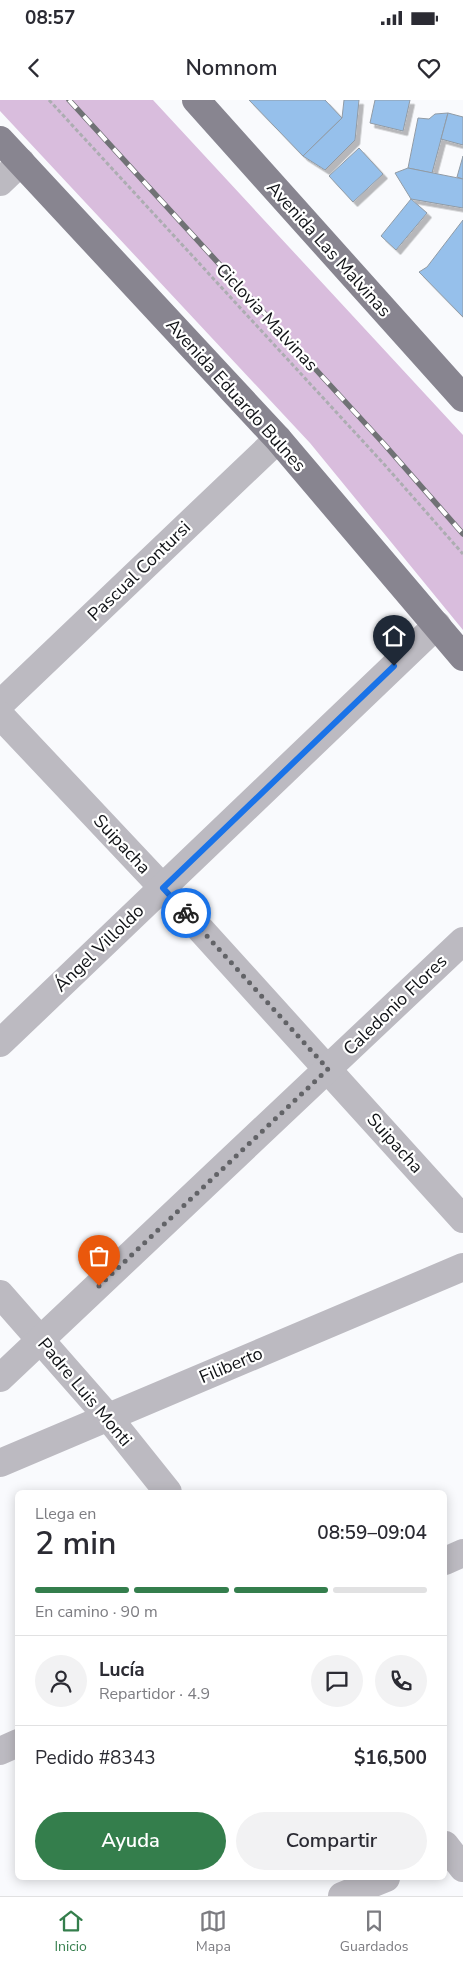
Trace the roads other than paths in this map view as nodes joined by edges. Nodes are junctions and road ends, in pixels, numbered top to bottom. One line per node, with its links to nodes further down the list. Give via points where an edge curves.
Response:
1 (196, 100): 5 (main road, Avenida Las Malvinas)
2 (0, 140): 3 (main road, Avenida Eduardo Bulnes)
3 (21, 162): 4 (street); 6 (main road, Avenida Eduardo Bulnes)
4 (0, 182)
5 (463, 398)
6 (278, 439): 7 (main road, Avenida Eduardo Bulnes); 9 (street, Pascual Contursi)
7 (437, 625): 8 (main road, Avenida Eduardo Bulnes); 11 (street, Ángel Villoldo)
8 (463, 658)
9 (0, 704)
10 (0, 715): 11 (street, Suipacha)
11 (163, 888): 13 (street, Ángel Villoldo); 14 (street, Suipacha)
12 (463, 941): 14 (street, Caledonio Flores)
13 (0, 1043)
14 (328, 1069): 15 (street, Suipacha); 18 (street, Caledonio Flores)
15 (463, 1219)
16 (463, 1267): 20 (street, Filiberto)
17 (0, 1294): 18 (street, Padre Luis Monti)
18 (41, 1340): 19 (street, Caledonio Flores); 20 (street, Padre Luis Monti)
19 (0, 1378)
20 (108, 1417): 21 (street, Filiberto); 22 (street, Padre Luis Monti)
21 (0, 1463)
22 (166, 1490)
23 (463, 1553): 24 (street)
24 (447, 1560)
25 (15, 1745): 26 (street)
26 (0, 1751)
27 (381, 1880): 28 (street)
28 (342, 1896)

